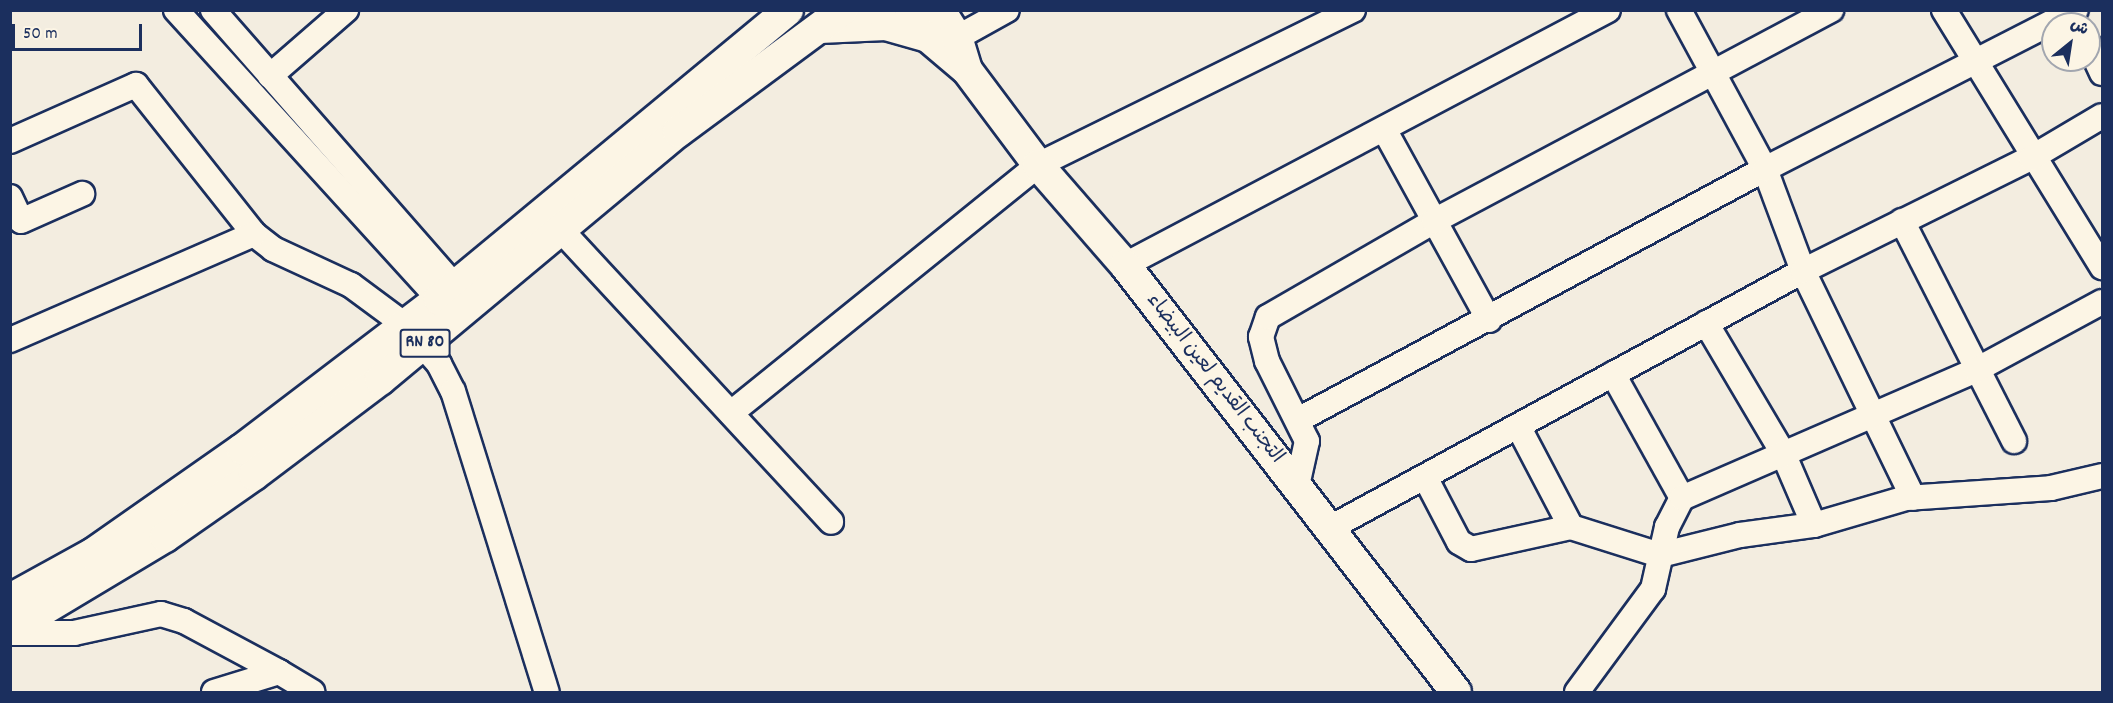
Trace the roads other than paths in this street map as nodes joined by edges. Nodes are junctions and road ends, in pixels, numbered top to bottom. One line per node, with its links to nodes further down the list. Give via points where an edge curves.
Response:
1 (176, 10): 34 (street)
2 (213, 10): 17 (street)
3 (346, 10): 17 (street)
4 (788, 10): 34 (main road, RN 80)
5 (910, 10): 13 (main road, التجنب القديم لعين البيضاء)
6 (1007, 10): 13 (street)
7 (1353, 10): 22 (street)
8 (1608, 10): 19 (street)
9 (1679, 10): 16 (street)
10 (1831, 10): 16 (street)
11 (1944, 10): 15 (street)
12 (831, 19): 13 (main road); 29 (main road, RN 80)
13 (943, 27): 22 (main road, التجنب القديم لعين البيضاء, via 967,70)
14 (2041, 30): 15 (street)
15 (1974, 61): 21 (street); 23 (street)
16 (1714, 75): 23 (street); 26 (street)
17 (270, 76): 34 (street)
18 (2103, 116): 21 (street)
19 (1384, 129): 26 (street); 31 (street)
20 (10, 141): 30 (street, via 136,85)
21 (2031, 158): 27 (street); 32 (street)
22 (1038, 165): 31 (main road, التجنب القديم لعين البيضاء); 42 (street)
23 (1765, 169): 33 (street); 36 (street)
24 (82, 194): 28 (street)
25 (10, 196): 28 (street)
26 (1434, 221): 36 (street); 44 (street, via 1268,317 1261,337 1267,362)
27 (1902, 221): 33 (street); 40 (street)
28 (16, 223)
29 (560, 229): 34 (main road, RN 80); 42 (street)
30 (254, 234): 38 (street, via 273,249 351,285); 39 (street)
31 (1125, 265): 50 (main road, التجنب القديم لعين البيضاء)
32 (2103, 267)
33 (1803, 271): 37 (street); 43 (street)
34 (455, 301): 38 (main road, RN 80)
35 (2100, 310): 40 (street)
36 (1489, 320): 44 (street)
37 (1706, 323): 41 (street); 47 (street)
38 (414, 335): 58 (main road, RN 80, via 92,554); 59 (main road, RN 80, via 201,512); 63 (street, via 453,391)
39 (10, 340)
40 (1976, 370): 43 (street); 46 (street)
41 (1613, 374): 45 (street); 51 (street)
42 (731, 413): 53 (street)
43 (1874, 414): 47 (street); 52 (street)
44 (1298, 420): 50 (street, via 1307,441)
45 (1518, 426): 49 (street); 55 (street)
46 (2014, 441)
47 (1783, 453): 51 (street); 54 (street)
48 (2103, 476): 52 (street, via 2051,488)
49 (1425, 477): 55 (street, via 1460,542 1471,549); 56 (street)
50 (1297, 486): 56 (main road, التجنب القديم لعين البيضاء)
51 (1682, 498): 57 (street)
52 (1913, 498): 54 (street)
53 (831, 522)
54 (1814, 525): 57 (street, via 1740,534)
55 (1571, 527): 57 (street)
56 (1330, 528): 64 (main road, التجنب القديم لعين البيضاء)
57 (1660, 555): 65 (street, via 1646,602)
58 (10, 599)
59 (10, 632): 60 (street, via 74,633 161,614 184,621)
60 (279, 672): 61 (street); 62 (street)
61 (214, 693)
62 (312, 693)
63 (547, 693)
64 (1456, 693)
65 (1576, 693)

